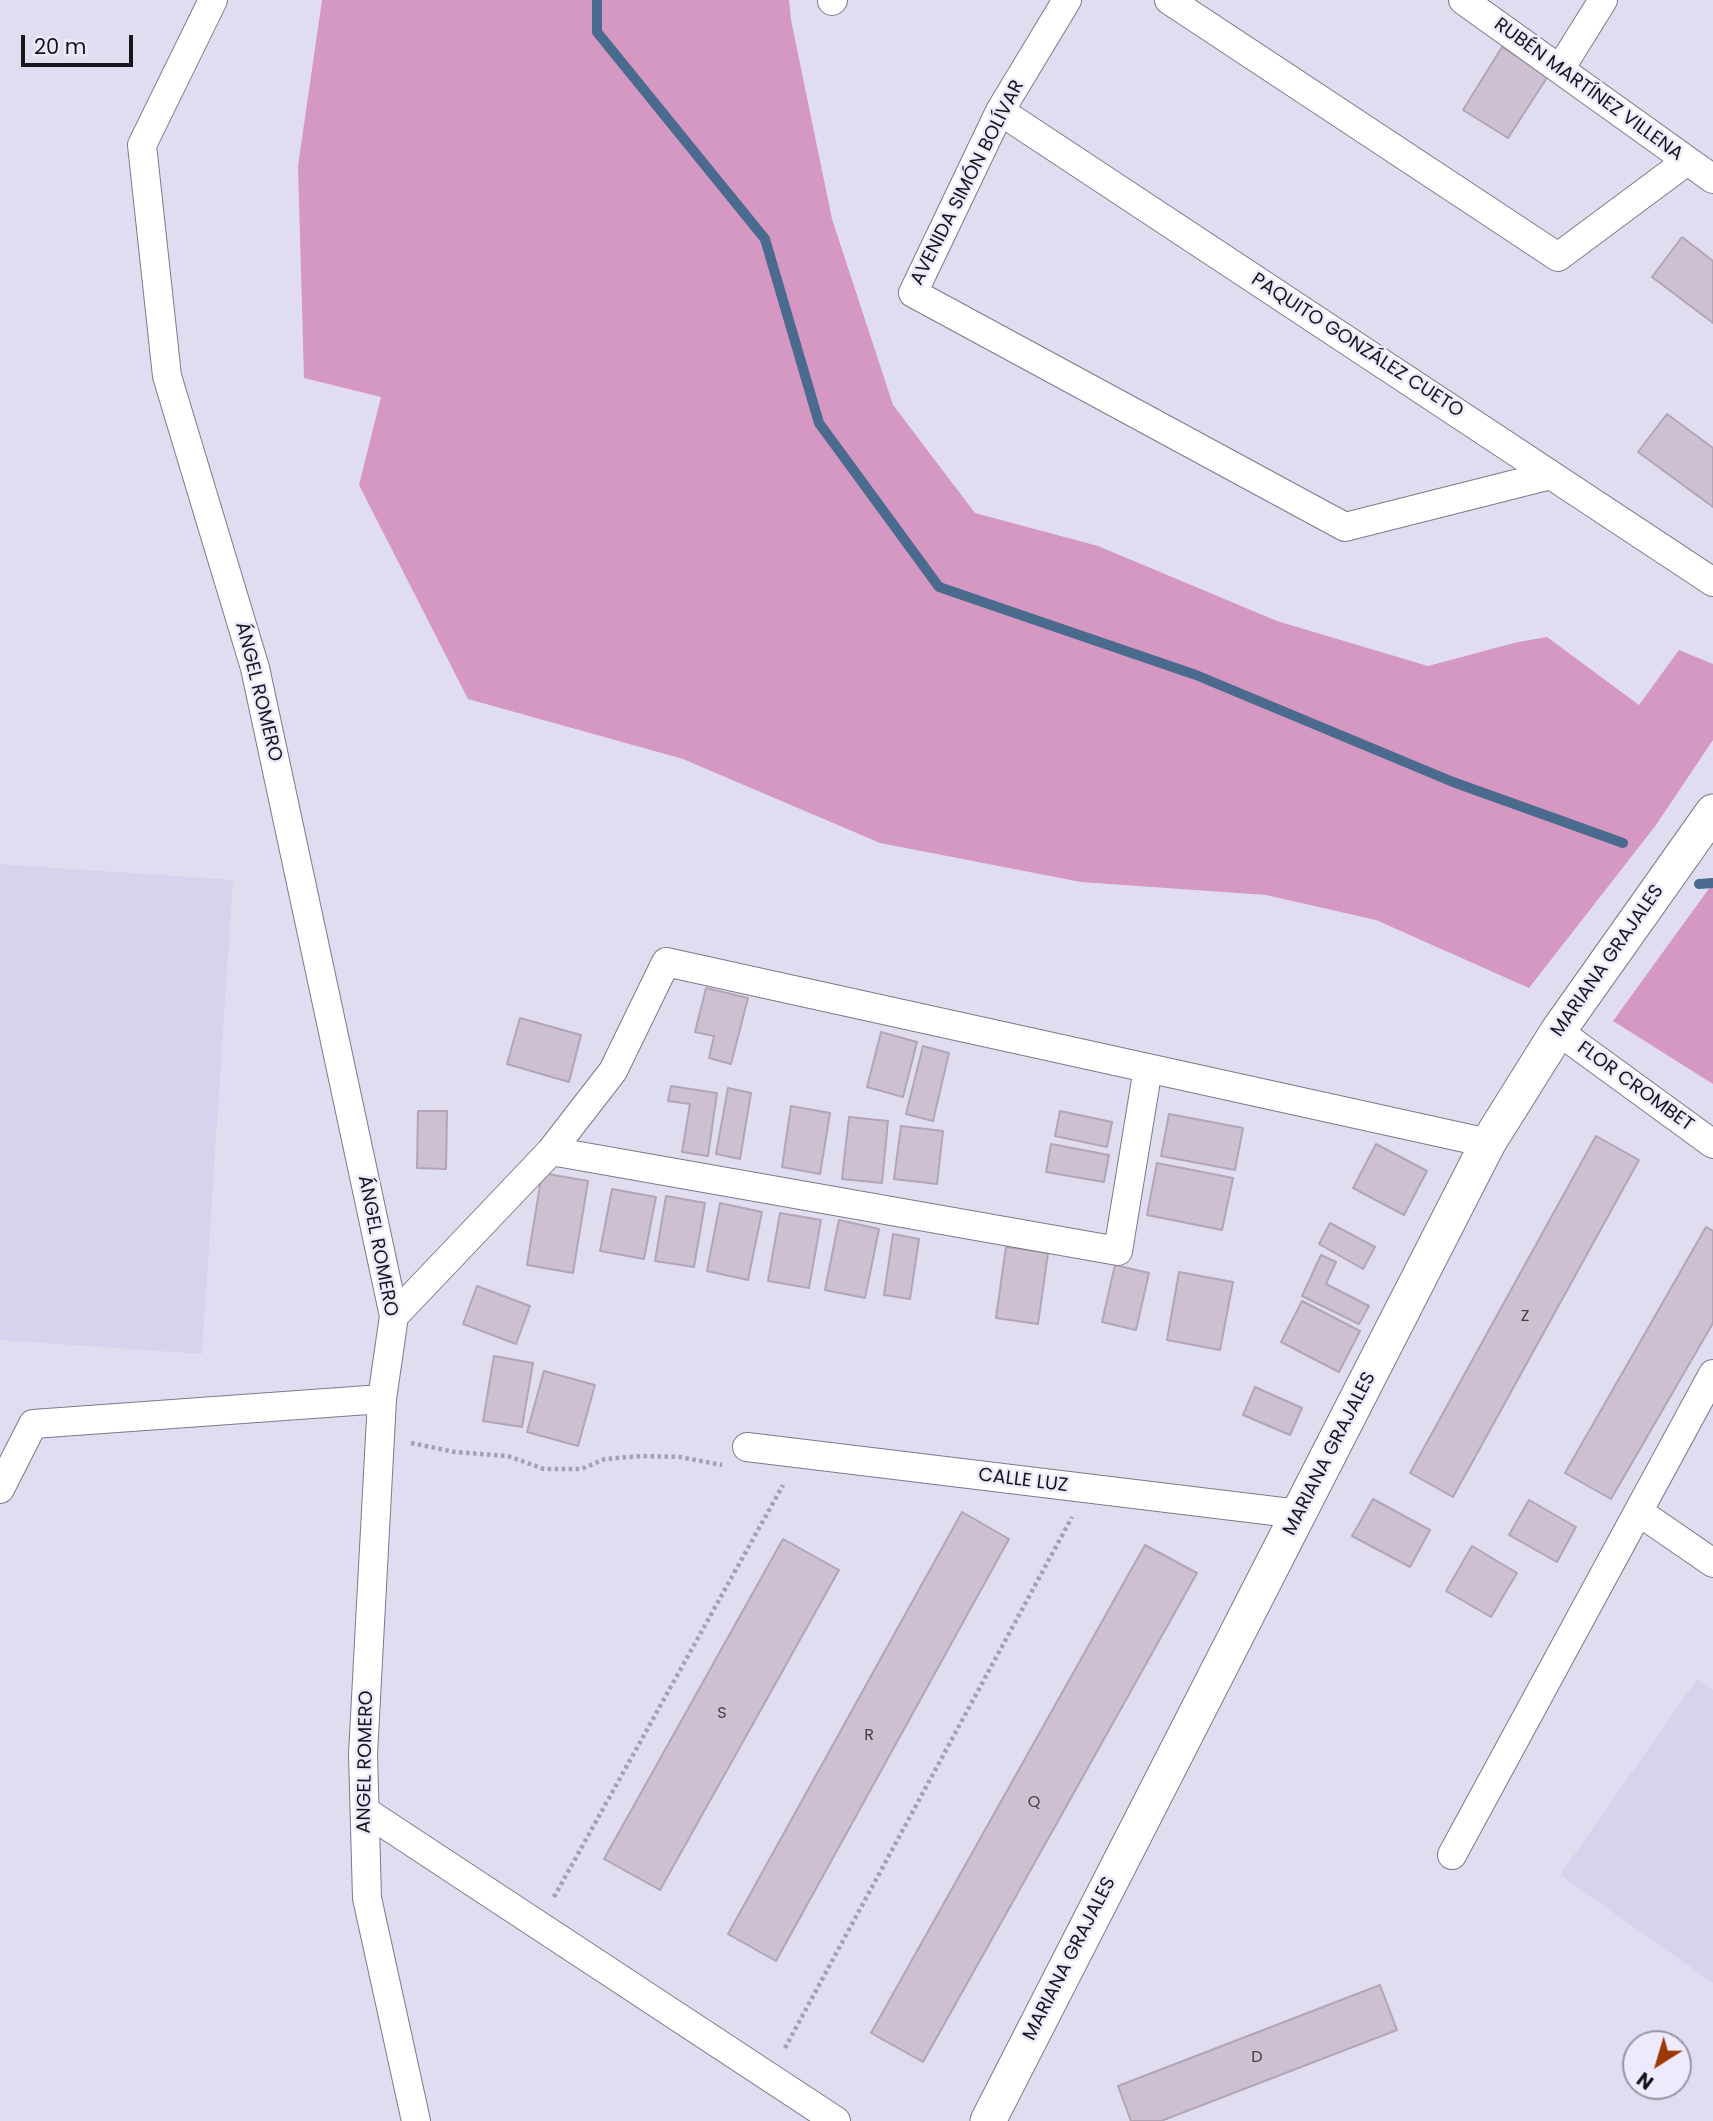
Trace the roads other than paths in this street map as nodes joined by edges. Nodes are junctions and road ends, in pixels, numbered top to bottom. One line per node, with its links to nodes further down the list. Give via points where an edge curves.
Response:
1 (212, 0): 18 (street, ÁNGEL ROMERO, via 142,145 167,376 255,668)
2 (1067, 0): 7 (street, AVENIDA SIMÓN BOLÍVAR)
3 (1169, 0): 8 (street, via 1558,257)
4 (1463, 0): 6 (street, RUBÉN MARTÍNEZ VILLENA)
5 (1603, 0): 6 (street)
6 (1560, 69): 8 (street, RUBÉN MARTÍNEZ VILLENA)
7 (1000, 111): 10 (street, PAQUITO GONZÁLEZ CUETO); 10 (street, AVENIDA SIMÓN BOLÍVAR, via 913,293 1345,527)
8 (1687, 160): 9 (street, RUBÉN MARTÍNEZ VILLENA)
9 (1713, 179)
10 (1551, 475): 11 (street, PAQUITO GONZÁLEZ CUETO)
11 (1713, 582)
12 (1713, 813): 13 (street, MARIANA GRAJALES)
13 (1558, 1031): 15 (street, MARIANA GRAJALES); 16 (street, FLOR CROMBET)
14 (1149, 1068): 15 (street); 17 (street, via 666,962 613,1071); 17 (street, via 1118,1251)
15 (1488, 1143): 24 (street, MARIANA GRAJALES)
16 (1713, 1144)
17 (551, 1151): 18 (street)
18 (394, 1316): 20 (street, ÁNGEL ROMERO)
19 (1713, 1374): 23 (street)
20 (383, 1399): 22 (street, via 33,1424); 26 (street, ANGEL ROMERO, via 363,1754)
21 (747, 1447): 24 (street, CALLE LUZ)
22 (0, 1489)
23 (1639, 1512): 25 (street); 27 (street)
24 (1299, 1514): 30 (street, MARIANA GRAJALES)
25 (1713, 1563)
26 (365, 1811): 28 (street, ANGEL ROMERO, via 367,1898); 29 (street)
27 (1452, 1855)
28 (416, 2121)
29 (836, 2121)
30 (988, 2121)

